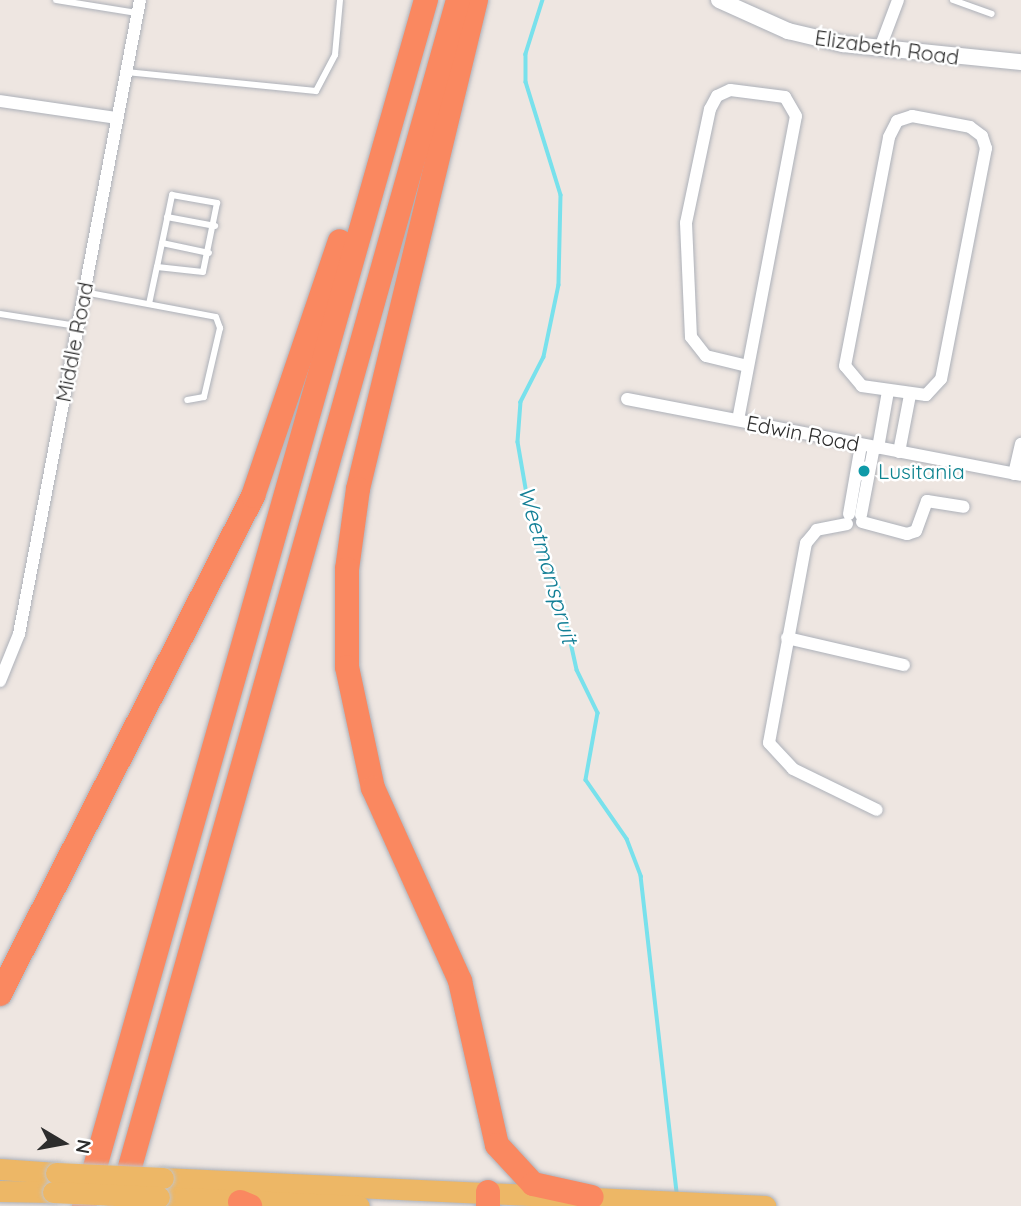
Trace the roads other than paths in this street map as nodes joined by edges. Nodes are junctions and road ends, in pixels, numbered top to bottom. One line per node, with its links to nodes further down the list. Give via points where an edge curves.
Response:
1 (55, 0): 10 (lane)
2 (139, 0): 10 (street, Middle Road)
3 (340, 0): 14 (lane, via 335,55 316,91)
4 (426, 0): 42 (highway, via 373,132 253,496); 51 (highway)
5 (458, 0): 43 (highway)
6 (476, 0): 48 (highway, via 358,489 347,569 347,667 373,788 460,981 497,1145 533,1184)
7 (719, 0): 12 (street, Elizabeth Road, via 788,31)
8 (898, 0): 12 (street)
9 (953, 0): 11 (lane)
10 (137, 13): 14 (street, Middle Road)
11 (992, 14)
12 (880, 48): 13 (street, Elizabeth Road)
13 (1021, 62)
14 (126, 72): 16 (street, Middle Road)
15 (0, 100): 16 (street)
16 (117, 118): 22 (street, Middle Road)
17 (167, 217): 18 (lane); 18 (lane, via 176,194 217,203); 19 (lane)
18 (215, 226): 20 (lane)
19 (162, 243): 20 (lane); 21 (lane)
20 (209, 253): 21 (lane, via 199,275)
21 (157, 267): 23 (lane)
22 (83, 292): 23 (lane); 25 (street, Middle Road)
23 (149, 304): 30 (lane, via 216,317 220,328 204,397)
24 (0, 314): 25 (lane)
25 (77, 326): 40 (street, Middle Road, via 19,634)
26 (747, 366): 26 (street, via 796,116 785,97 730,90 717,96 710,109 686,223 691,337 706,356); 31 (street)
27 (888, 391): 28 (street); 28 (street, via 855,383 845,366 889,136 897,121 912,116 970,127 986,148 941,379 932,392); 33 (street)
28 (910, 395): 34 (street)
29 (627, 398): 31 (street, Edwin Road)
30 (187, 400)
31 (738, 420): 33 (street, Edwin Road)
32 (1021, 444): 35 (street)
33 (871, 446): 34 (street, Edwin Road); 37 (street)
34 (899, 452): 35 (street, Edwin Road)
35 (1018, 475)
36 (964, 507): 37 (street, via 928,502 916,531 907,534)
37 (855, 519): 38 (street, via 809,537)
38 (787, 638): 39 (street); 41 (street, via 769,726 773,751 839,795)
39 (904, 665)
40 (0, 681)
41 (877, 810)
42 (0, 994)
43 (168, 1017): 52 (highway); 53 (highway, via 159,1080)
44 (0, 1169): 45 (main road)
45 (55, 1183): 46 (main road, bridge); 47 (main road)
46 (161, 1187): 49 (main road); 50 (main road)
47 (0, 1191)
48 (592, 1197): 49 (main road); 55 (main road)
49 (488, 1199)
50 (245, 1204): 54 (main road)
51 (84, 1206)
52 (119, 1206)
53 (126, 1206)
54 (359, 1206)
55 (765, 1206)

